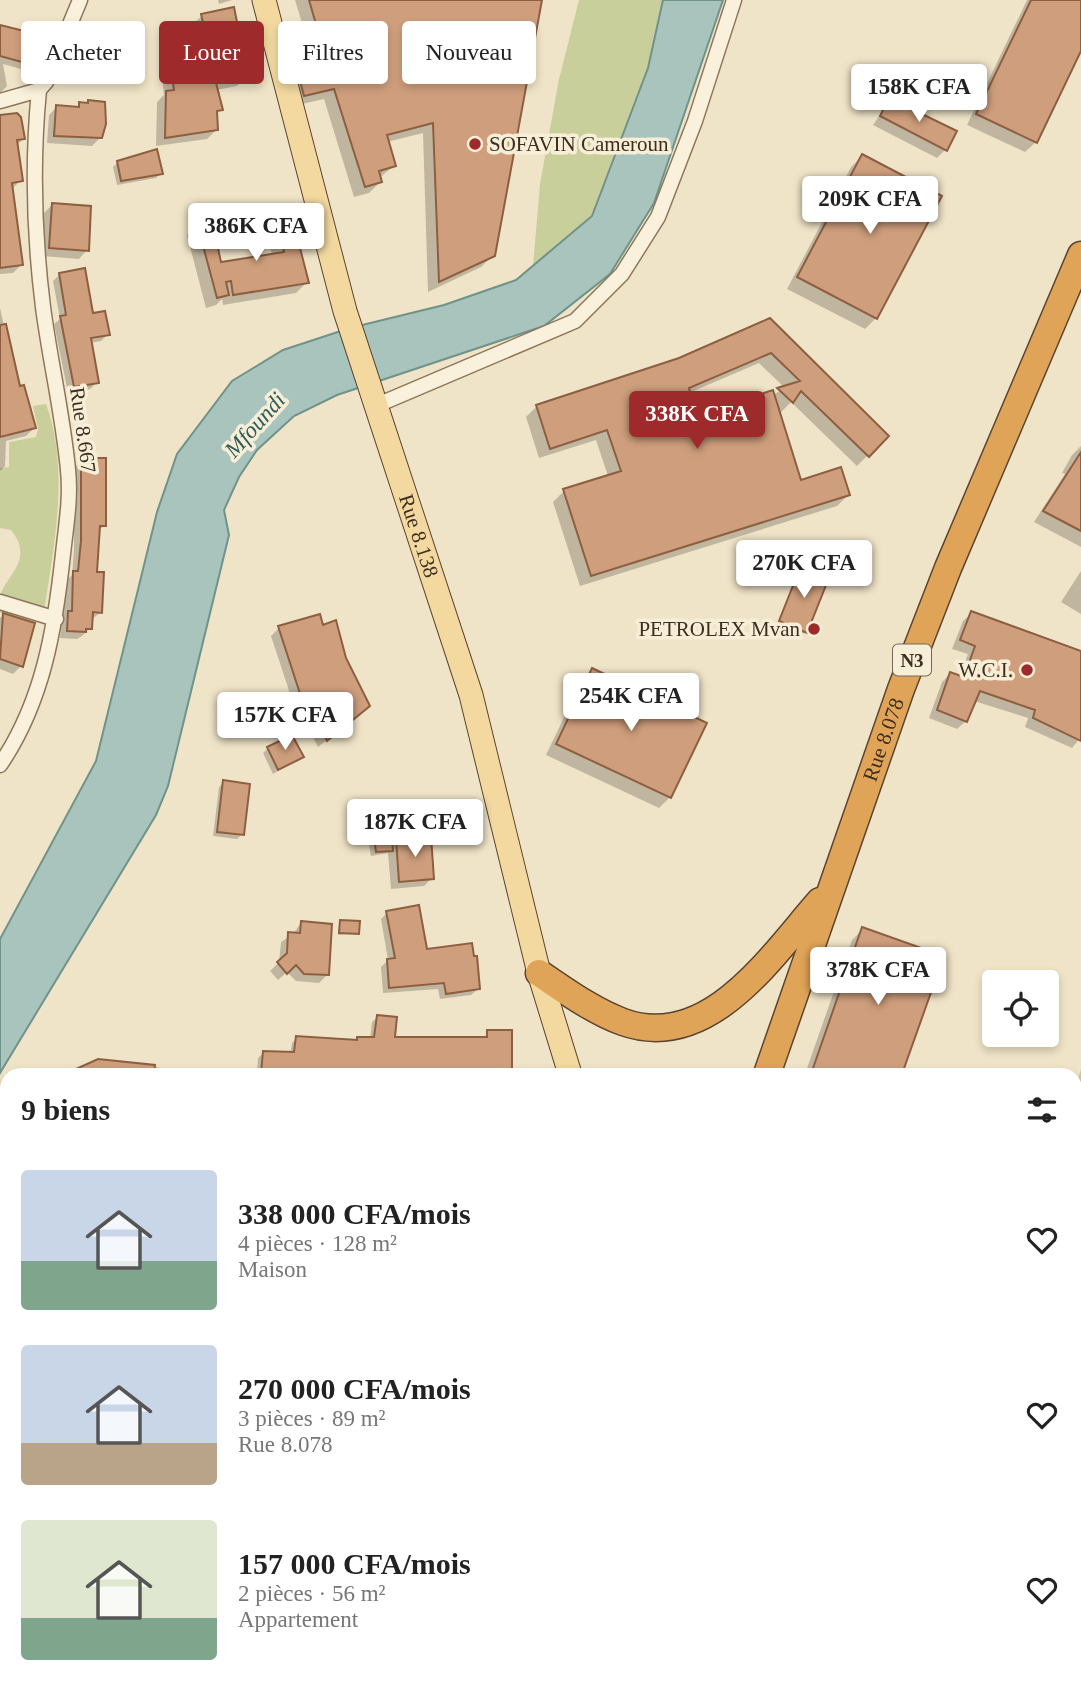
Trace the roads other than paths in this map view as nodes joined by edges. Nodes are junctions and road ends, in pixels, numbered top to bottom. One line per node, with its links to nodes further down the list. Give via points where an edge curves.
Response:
1 (80, 0): 4 (street, via 46,82)
2 (264, 0): 7 (main road, Rue 8.138, via 345,311)
3 (734, 0): 7 (street, via 658,217 622,274 575,321)
4 (38, 90): 5 (street); 9 (street, Rue 8.667, via 34,212 70,496)
5 (0, 101)
6 (1081, 256): 11 (highway, Rue 8.078 / N3, via 948,568)
7 (374, 400): 12 (main road, Rue 8.138, via 471,695)
8 (0, 602): 9 (street)
9 (56, 619): 10 (street, Rue 8.667, via 32,705)
10 (0, 765)
11 (830, 889): 12 (highway, via 754,976 718,1010 695,1020 659,1028 625,1023); 16 (highway, Rue 8.078 / N3)
12 (539, 973): 13 (main road, Rue 8.138)
13 (550, 1011): 14 (main road); 15 (main road, Rue 8.138)
14 (554, 1068)
15 (568, 1068)
16 (769, 1068)

